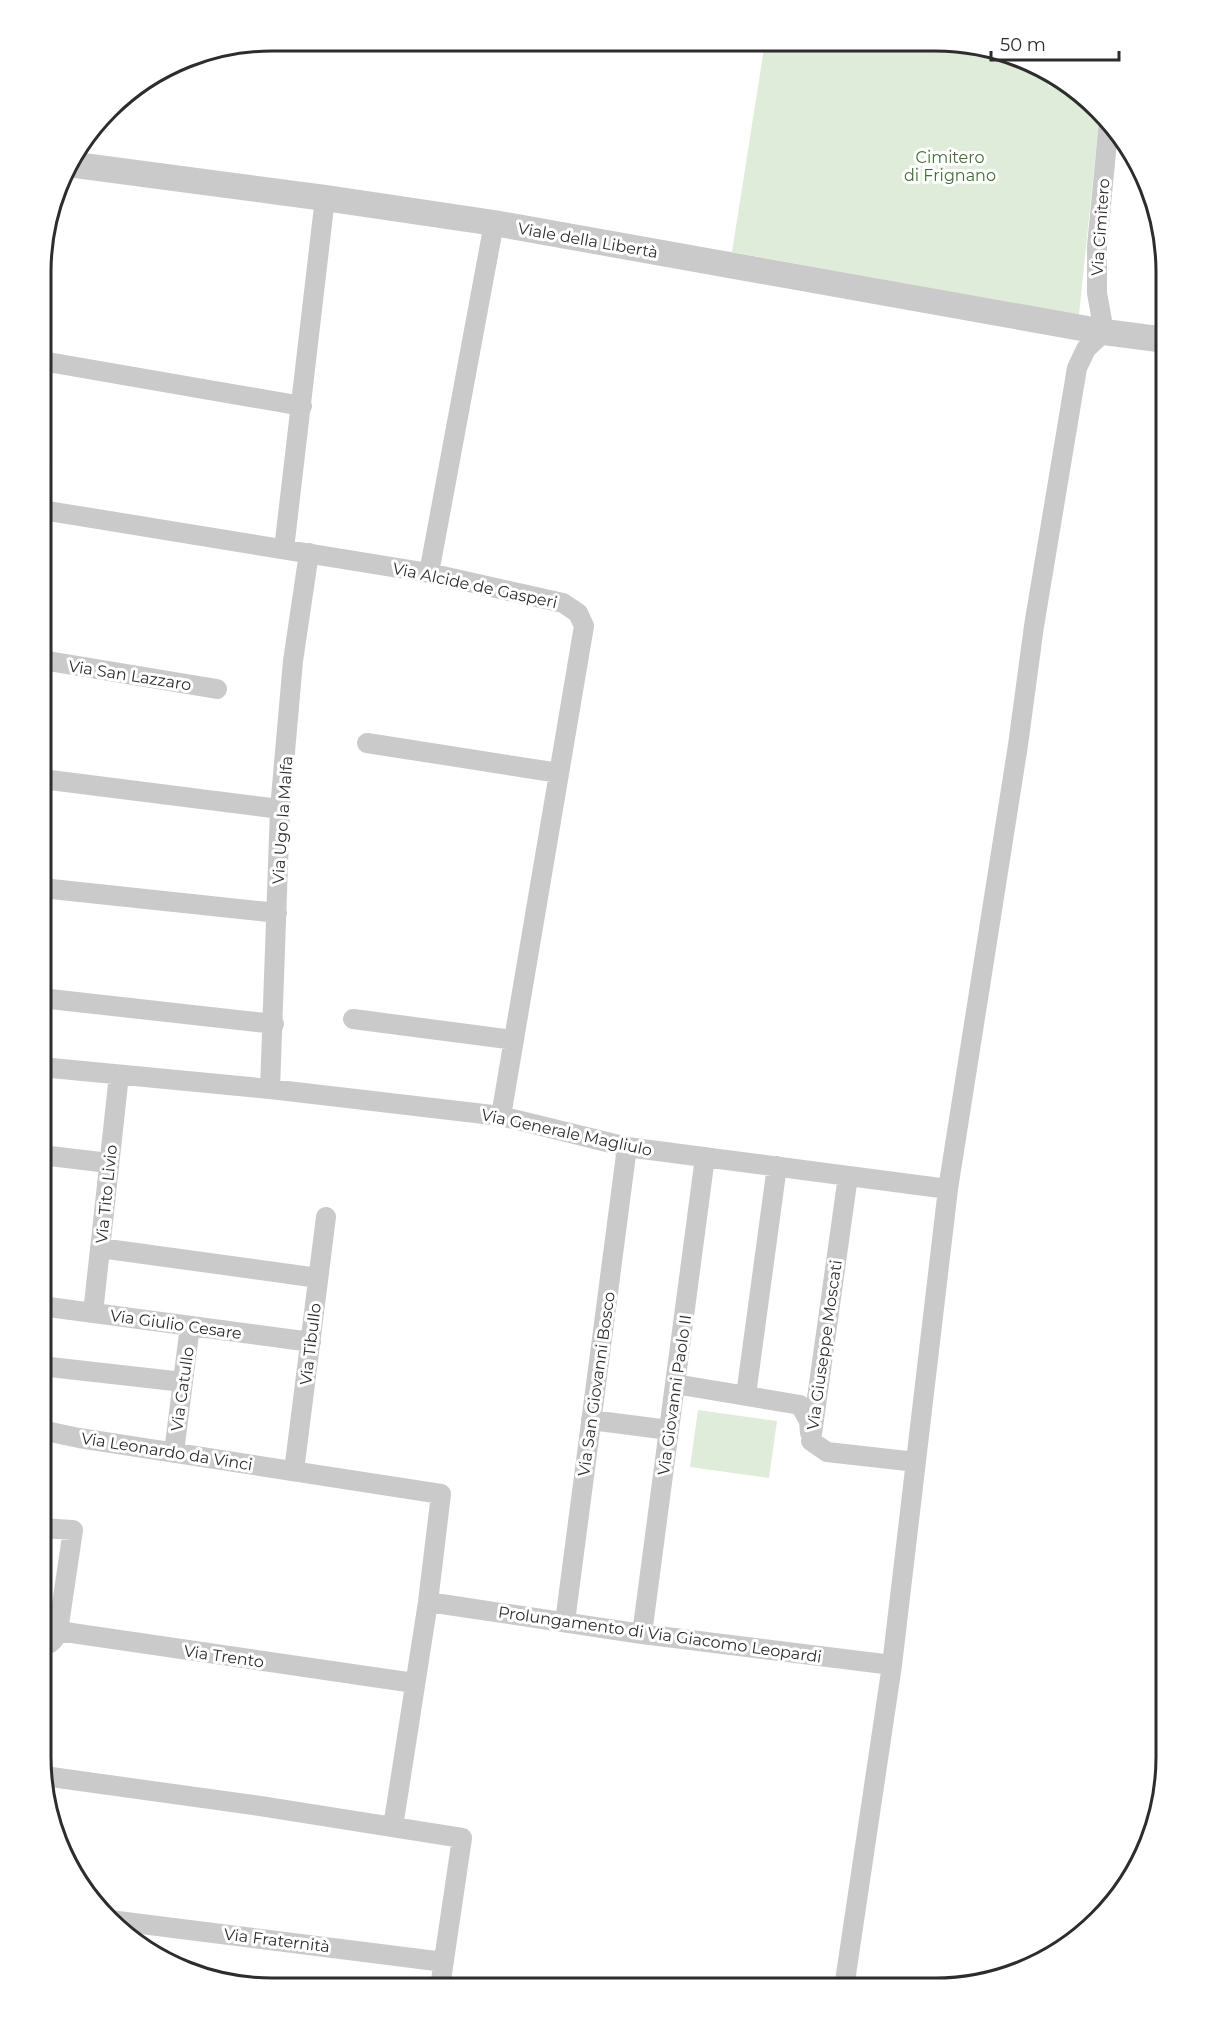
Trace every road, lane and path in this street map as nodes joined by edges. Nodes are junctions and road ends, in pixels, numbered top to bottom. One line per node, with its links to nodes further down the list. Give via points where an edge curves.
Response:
1 (1108, 134): 5 (street, Via Cimitero, via 1097,246 1097,293)
2 (79, 165): 3 (street, Viale della Libertà)
3 (325, 198): 4 (street, Viale della Libertà); 8 (street)
4 (494, 223): 5 (street, Viale della Libertà); 12 (street)
5 (1104, 332): 6 (street, Viale della Libertà); 35 (street, via 1086,349 1077,368)
6 (1156, 339)
7 (51, 363): 8 (street)
8 (302, 406): 10 (street)
9 (51, 511): 10 (street, Via Alcide de Gasperi)
10 (284, 549): 11 (street, Via Alcide de Gasperi)
11 (309, 553): 12 (street, Via Alcide de Gasperi); 18 (street, Via Ugo la Malfa, via 293,661)
12 (429, 573): 16 (street, Via Alcide de Gasperi, via 563,603 578,613 584,626)
13 (51, 661): 14 (street, Via San Lazzaro)
14 (217, 689)
15 (367, 743): 16 (street)
16 (559, 773): 24 (street, Via Alcide de Gasperi)
17 (51, 780): 18 (street)
18 (280, 809): 20 (street, Via Ugo la Malfa)
19 (51, 889): 20 (street)
20 (277, 913): 23 (street, Via Ugo la Malfa)
21 (51, 999): 23 (street)
22 (354, 1019): 24 (street)
23 (274, 1024): 27 (street, Via Ugo la Malfa)
24 (514, 1040): 28 (street, Via Alcide de Gasperi)
25 (51, 1068): 26 (street, Via Generale Magliulo)
26 (119, 1075): 27 (street, Via Generale Magliulo); 32 (street, Via Tito Livio)
27 (270, 1089): 28 (street, Via Generale Magliulo)
28 (501, 1116): 29 (street, Via Generale Magliulo)
29 (627, 1147): 31 (street, Via Generale Magliulo); 47 (street, Via San Giovanni Bosco)
30 (51, 1156): 32 (street)
31 (705, 1157): 33 (street, Via Generale Magliulo); 45 (street, Via Giovanni Paolo II)
32 (109, 1163): 37 (street, Via Tito Livio)
33 (777, 1166): 34 (street, Via Generale Magliulo); 46 (street)
34 (848, 1176): 35 (street, Via Generale Magliulo); 50 (street, Via Giuseppe Moscati)
35 (948, 1189): 52 (street)
36 (326, 1217): 38 (street, Via Tibullo)
37 (100, 1248): 38 (street); 40 (street, Via Tito Livio)
38 (318, 1278): 42 (street, Via Tibullo)
39 (51, 1307): 40 (street, Via Giulio Cesare)
40 (93, 1313): 41 (street, Via Giulio Cesare)
41 (190, 1326): 42 (street, Via Giulio Cesare); 44 (street, Via Catullo)
42 (311, 1342): 53 (street, Via Tibullo)
43 (51, 1367): 44 (street)
44 (183, 1382): 51 (street, Via Catullo)
45 (675, 1384): 46 (street); 48 (street, Via Giovanni Paolo II)
46 (746, 1395): 50 (street, via 800,1405 809,1421)
47 (591, 1420): 48 (street); 56 (street, Via San Giovanni Bosco)
48 (669, 1430): 58 (street, Via Giovanni Paolo II)
49 (51, 1432): 51 (street, Via Leonardo da Vinci)
50 (811, 1441): 52 (street, Via Giuseppe Moscati, via 826,1452)
51 (174, 1452): 53 (street, Via Leonardo da Vinci)
52 (916, 1462): 60 (street)
53 (294, 1471): 55 (street, via 441,1494)
54 (51, 1529): 57 (street, via 73,1530)
55 (428, 1602): 56 (street, Prolungamento di Via Giacomo Leopardi); 61 (street)
56 (565, 1622): 58 (street, Prolungamento di Via Giacomo Leopardi)
57 (58, 1631): 59 (street); 61 (street, Via Trento)
58 (642, 1634): 60 (street, Prolungamento di Via Giacomo Leopardi)
59 (51, 1642)
60 (892, 1665): 67 (street)
61 (414, 1683): 63 (street)
62 (52, 1777): 63 (street)
63 (393, 1827): 65 (street, via 462,1838)
64 (125, 1922): 65 (street, Via Fraternità)
65 (444, 1962): 66 (street)
66 (441, 1978)
67 (845, 1978)

